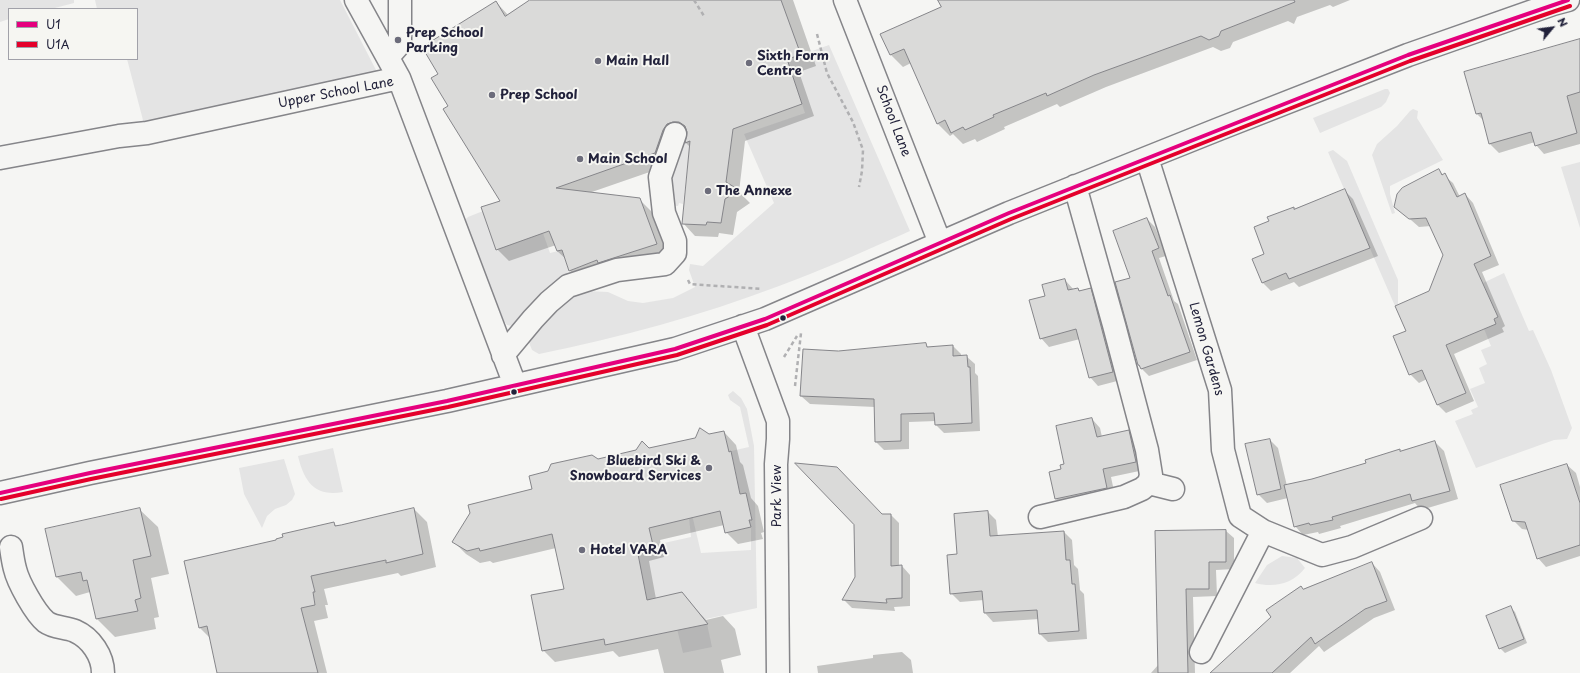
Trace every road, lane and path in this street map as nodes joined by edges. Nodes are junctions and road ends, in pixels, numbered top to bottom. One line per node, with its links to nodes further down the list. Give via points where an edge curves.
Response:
1 (356, 0): 8 (street)
2 (400, 0): 8 (street, via 400,40)
3 (694, 0): 6 (path)
4 (845, 0): 15 (street, School Lane)
5 (1568, 0): 12 (street, via 1408,55)
6 (704, 16)
7 (817, 34): 14 (path, via 827,73 863,150)
8 (388, 57): 9 (street)
9 (399, 78): 11 (street, Upper School Lane, via 147,133); 20 (street, Upper School Lane)
10 (675, 134): 16 (street, via 660,177 664,213 675,241 675,253)
11 (0, 158)
12 (1147, 158): 13 (street); 28 (street, Lemon Gardens, via 1220,390 1223,450 1240,516)
13 (1075, 186): 15 (street); 23 (street, via 1147,450 1151,475)
14 (859, 187)
15 (940, 243): 18 (street)
16 (672, 257): 17 (path, via 690,284); 20 (street, via 665,264 617,270 568,286 533,319)
17 (766, 290)
18 (744, 326): 21 (street, via 675,348); 32 (street, Park View, via 778,421)
19 (801, 328): 22 (path)
20 (503, 355): 21 (street, Upper School Lane)
21 (515, 385): 25 (street, via 447,402 90,472)
22 (795, 388)
23 (1149, 483): 24 (street); 26 (street, via 1124,497)
24 (1172, 489)
25 (0, 493)
26 (1040, 517)
27 (1421, 518): 28 (street, Lemon Gardens, via 1352,547 1322,555)
28 (1263, 531): 30 (street)
29 (11, 547): 31 (street, via 15,570 34,608 49,624 76,631 86,638 100,657)
30 (1201, 652)
31 (103, 673)
32 (778, 673)

